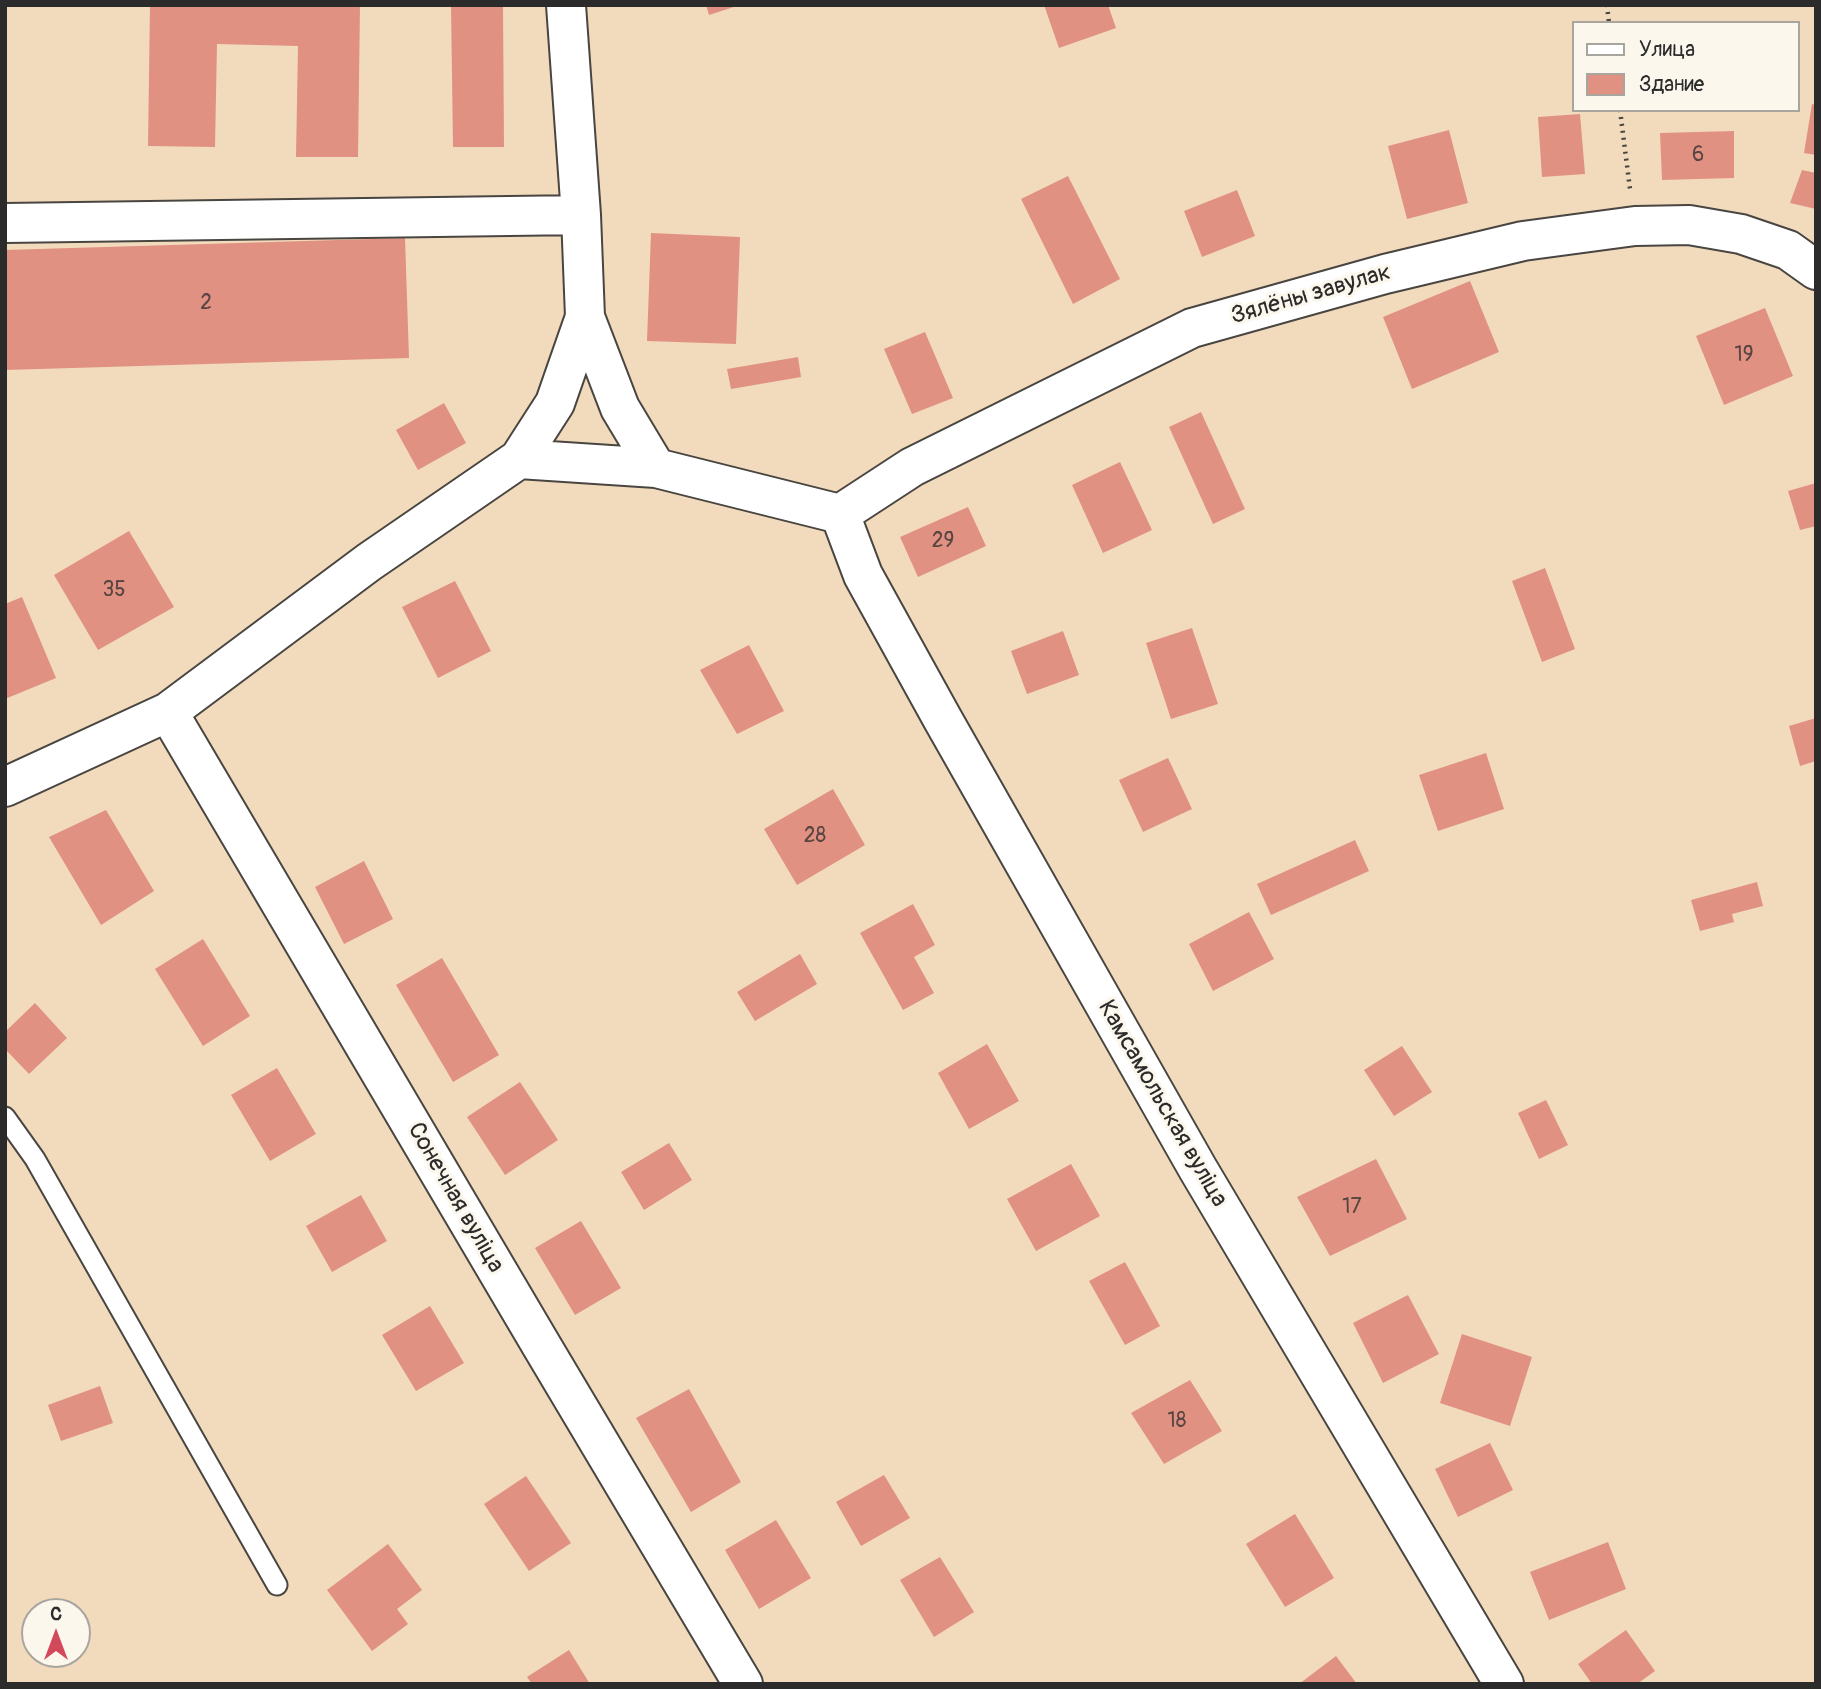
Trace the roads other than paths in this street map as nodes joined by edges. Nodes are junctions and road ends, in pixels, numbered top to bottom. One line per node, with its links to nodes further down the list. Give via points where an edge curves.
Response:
1 (566, 5): 2 (street)
2 (581, 215): 3 (street); 5 (street)
3 (5, 223)
4 (1816, 270): 8 (street, Зялёны завулак, via 1788,250 1741,234 1689,225 1634,226 1522,241 1385,274 1192,328 912,467)
5 (586, 317): 6 (street, via 555,403); 7 (street, via 620,408)
6 (519, 459): 7 (street); 9 (street, via 369,562)
7 (656, 468): 8 (street)
8 (840, 514): 14 (street, Камсамольская вуліца, via 863,575 942,718 1205,1181)
9 (168, 712): 10 (street); 13 (street, Сонечная вуліца)
10 (5, 787)
11 (5, 1118): 12 (lane, via 34,1159)
12 (277, 1585)
13 (743, 1684)
14 (1504, 1684)

